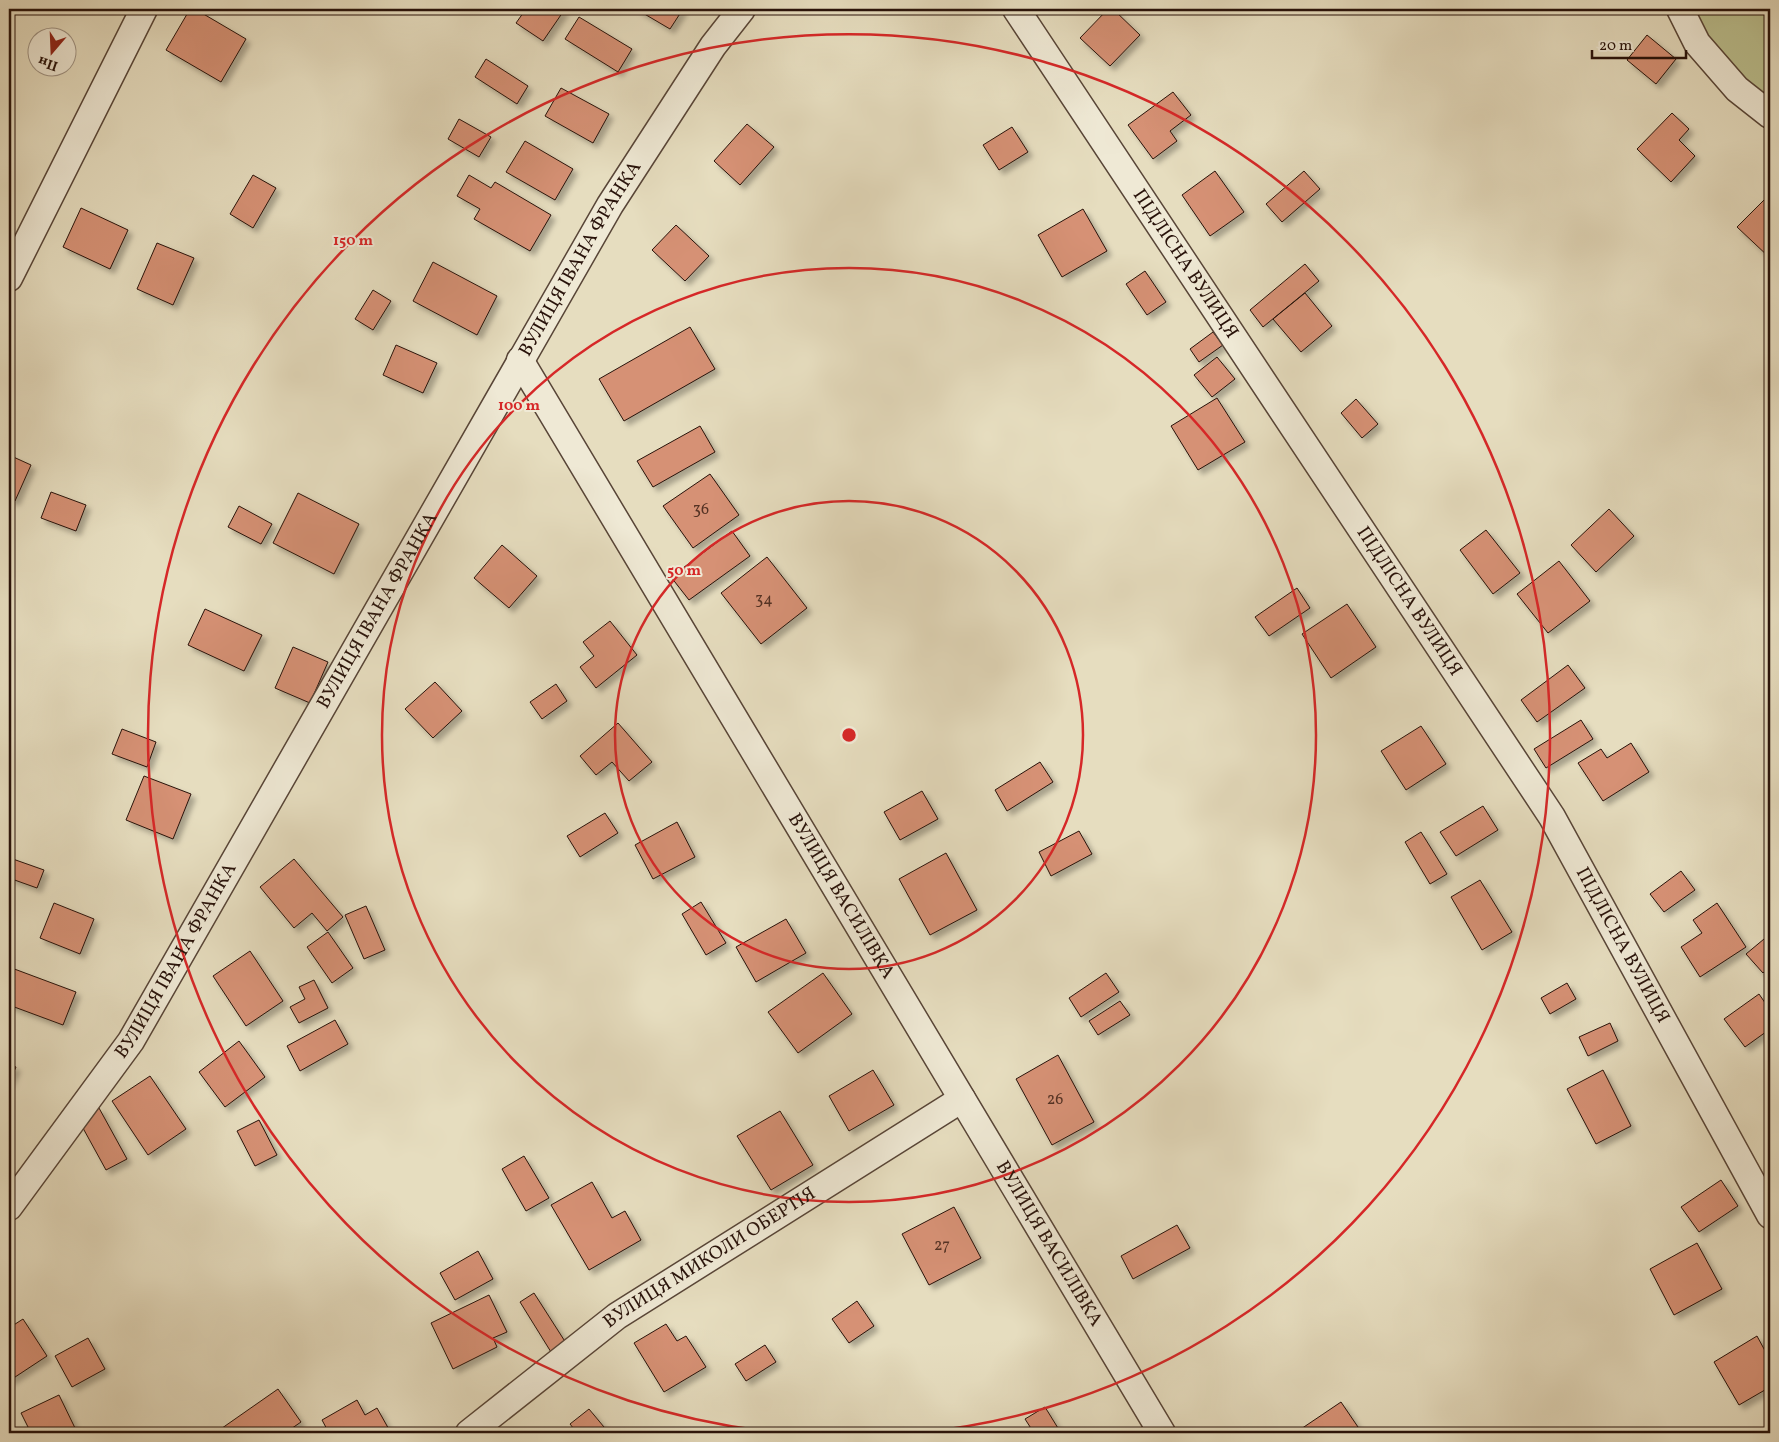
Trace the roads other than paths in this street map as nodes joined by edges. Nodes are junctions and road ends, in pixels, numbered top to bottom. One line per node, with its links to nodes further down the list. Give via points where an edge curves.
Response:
1 (144, 9): 6 (street)
2 (742, 9): 7 (street, ВУЛИЦЯ ІВАНА ФРАНКА, via 713,46 610,205)
3 (1016, 9): 10 (street, ПІДЛІСНА ВУЛИЦЯ, via 1552,818)
4 (1680, 9): 5 (street, via 1697,44 1737,89)
5 (1770, 115)
6 (9, 278)
7 (520, 360): 8 (street, ВУЛИЦЯ ВАСИЛІВКА); 9 (street, ВУЛИЦЯ ІВАНА ФРАНКА, via 131,1041)
8 (962, 1099): 11 (street, ВУЛИЦЯ МИКОЛИ ОБЕРТІЯ, via 617,1316); 12 (street, ВУЛИЦЯ ВАСИЛІВКА)
9 (9, 1207)
10 (1770, 1215)
11 (469, 1433)
12 (1162, 1433)

